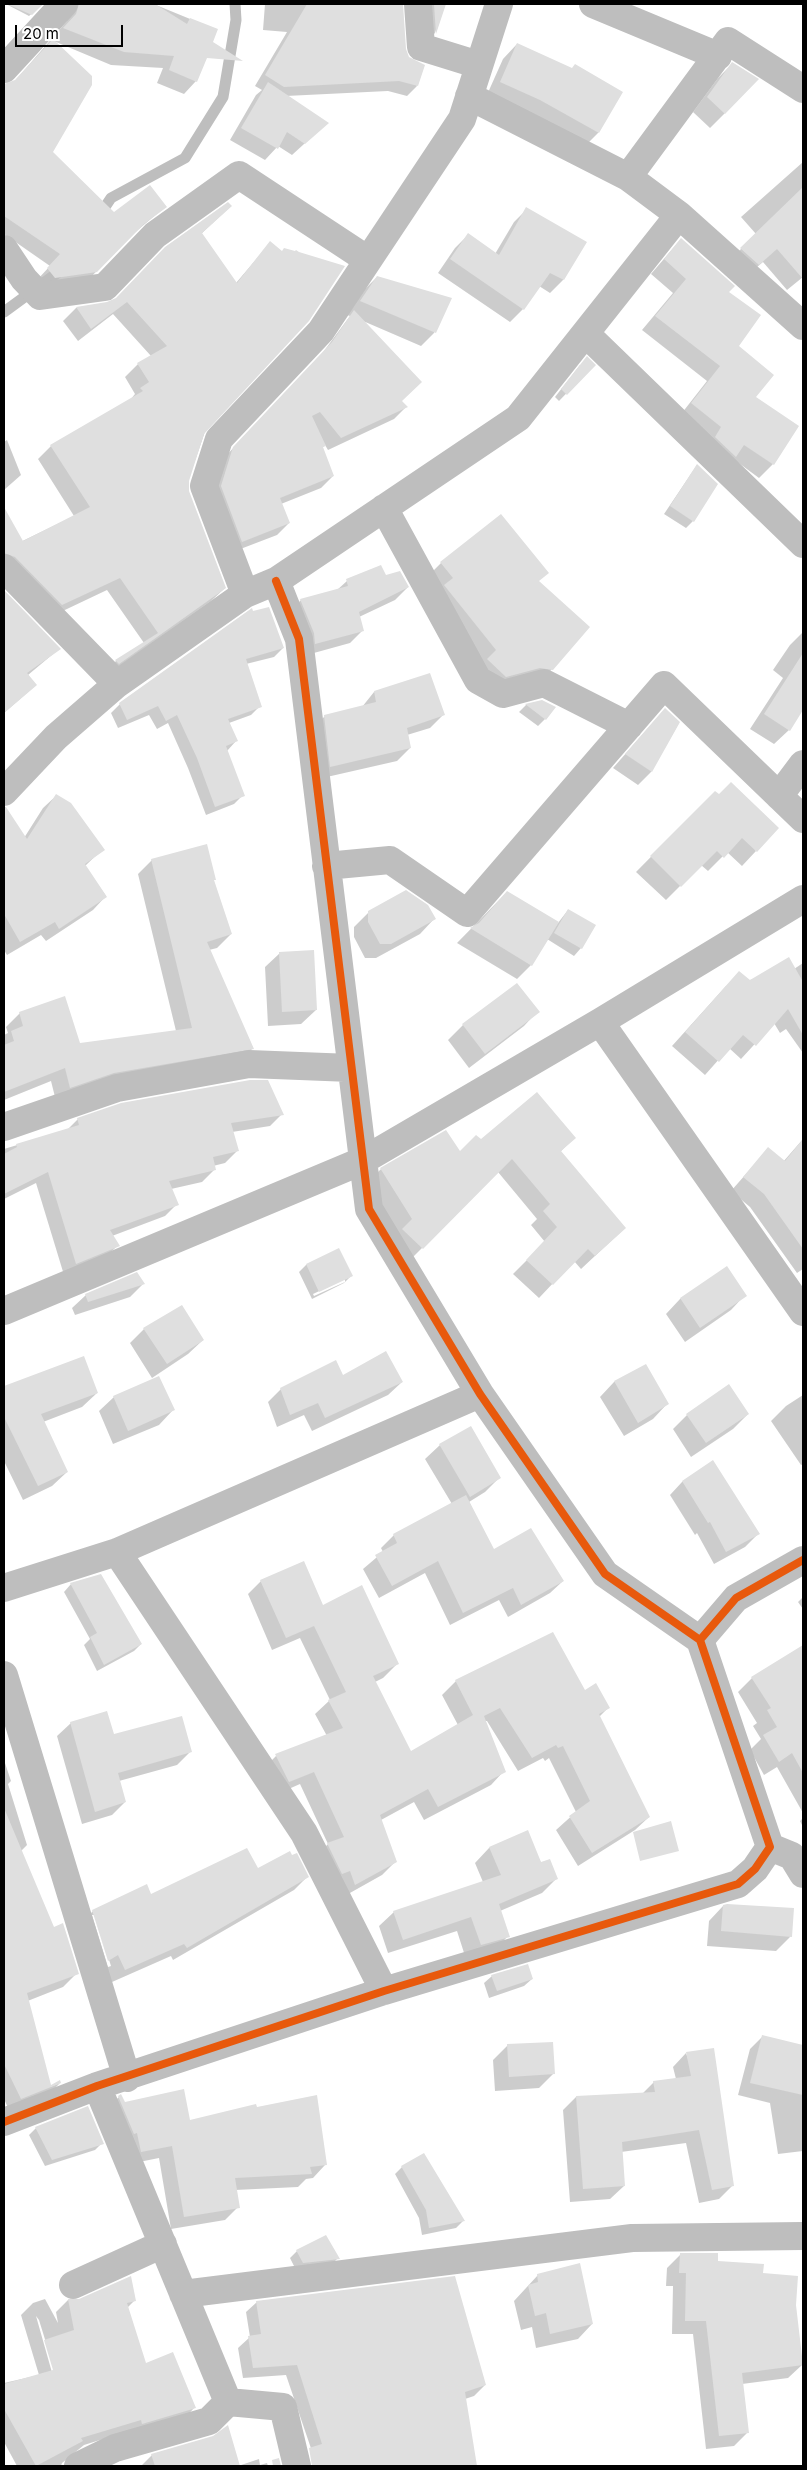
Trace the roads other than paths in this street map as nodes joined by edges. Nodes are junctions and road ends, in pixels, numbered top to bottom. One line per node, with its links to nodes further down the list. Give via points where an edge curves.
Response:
1 (64, 4): 7 (street)
2 (418, 4): 6 (street, via 421,47)
3 (499, 4): 6 (street)
4 (593, 4): 5 (street)
5 (718, 56): 8 (street, via 728,41); 10 (street)
6 (479, 65): 9 (street)
7 (4, 69)
8 (803, 89)
9 (469, 96): 10 (street); 13 (street, via 462,119)
10 (628, 177): 11 (street)
11 (679, 215): 14 (street); 15 (street)
12 (4, 249): 13 (street, via 32,287 105,288 155,235 238,175)
13 (368, 260): 20 (street, via 321,331 219,439 204,486)
14 (803, 326)
15 (586, 334): 16 (street, via 518,418); 17 (street)
16 (384, 508): 19 (street); 22 (street, via 478,680 503,694 544,683)
17 (803, 544)
18 (4, 568): 21 (street)
19 (276, 581): 20 (street); 27 (street, via 299,639)
20 (245, 594): 21 (street)
21 (117, 684): 24 (street, via 56,737)
22 (629, 726): 25 (street, via 664,685); 27 (street, via 467,913 390,860)
23 (803, 764): 25 (street)
24 (4, 792)
25 (779, 796): 26 (street)
26 (803, 819)
27 (326, 866): 30 (street)
28 (803, 899): 29 (street)
29 (600, 1022): 32 (street); 34 (street)
30 (351, 1068): 31 (street, via 249,1064 116,1088); 32 (street)
31 (4, 1127)
32 (362, 1161): 33 (street); 35 (street, via 369,1209)
33 (4, 1311)
34 (803, 1312)
35 (480, 1394): 36 (street); 39 (street, via 605,1574)
36 (116, 1552): 38 (street); 43 (street, via 304,1833)
37 (803, 1560): 39 (street, via 736,1598)
38 (4, 1588)
39 (700, 1640): 41 (street)
40 (4, 1675): 44 (street)
41 (770, 1847): 42 (street, via 792,1856); 43 (street, via 755,1869 738,1884)
42 (803, 1874)
43 (384, 1991): 44 (street)
44 (127, 2078): 45 (street)
45 (98, 2086): 46 (street); 48 (street)
46 (4, 2122)
47 (803, 2236): 50 (street, via 632,2238)
48 (163, 2244): 49 (street); 50 (street)
49 (73, 2285)
50 (183, 2294): 51 (street)
51 (228, 2402): 52 (street, via 209,2421 115,2448); 53 (street, via 283,2407)
52 (78, 2466)
53 (298, 2466)

